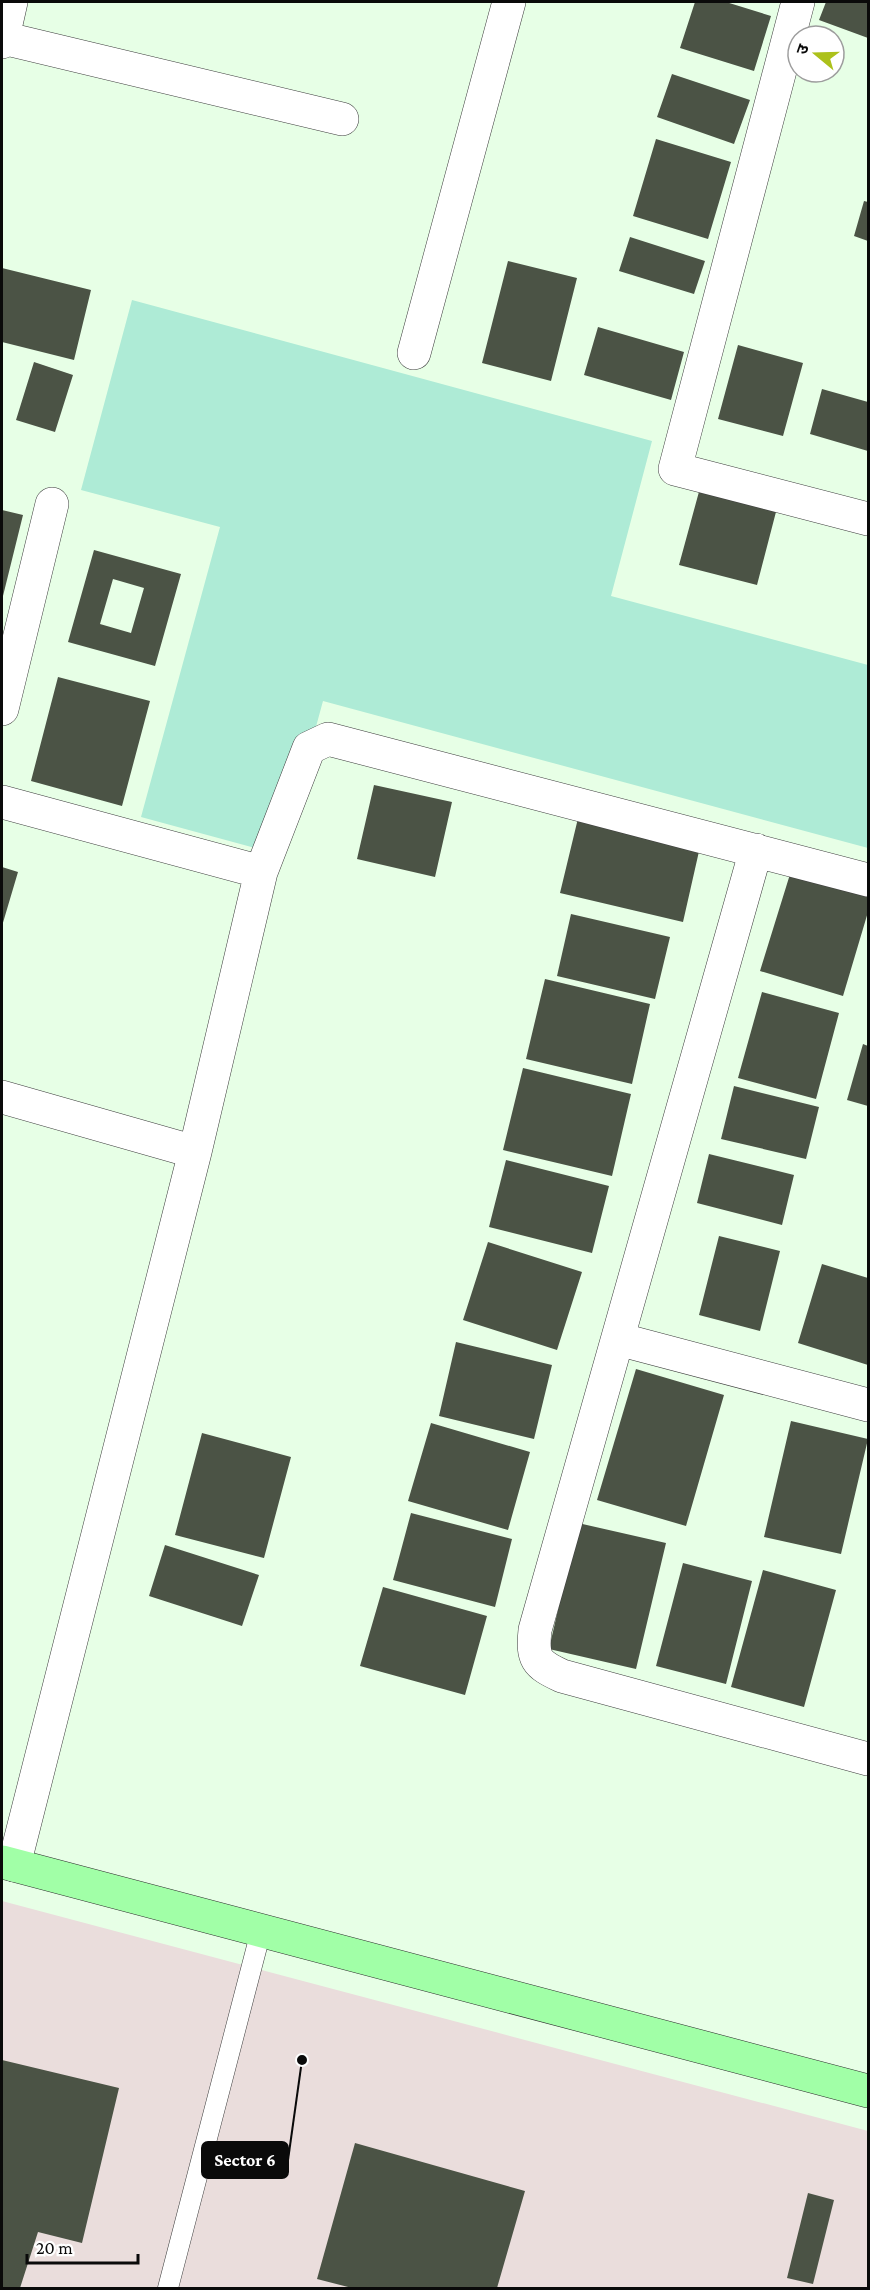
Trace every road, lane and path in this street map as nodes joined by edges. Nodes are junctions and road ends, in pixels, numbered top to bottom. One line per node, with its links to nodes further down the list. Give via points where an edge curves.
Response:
1 (11, 2): 4 (street)
2 (509, 2): 6 (street)
3 (798, 2): 8 (street, via 675,469)
4 (2, 40): 5 (street)
5 (342, 119)
6 (414, 353)
7 (52, 504): 9 (street)
8 (868, 519)
9 (2, 709)
10 (2, 802): 12 (street)
11 (756, 850): 12 (street, via 328,739 309,748); 13 (street); 16 (street)
12 (261, 872): 15 (street)
13 (868, 880)
14 (2, 1097): 15 (street)
15 (195, 1152): 19 (street)
16 (618, 1339): 17 (street); 18 (street, via 535,1630 533,1651 542,1666 562,1676)
17 (868, 1405)
18 (868, 1760)
19 (8, 1864): 20 (street)
20 (261, 1931): 21 (street); 22 (lane)
21 (868, 2091)
22 (168, 2289)

